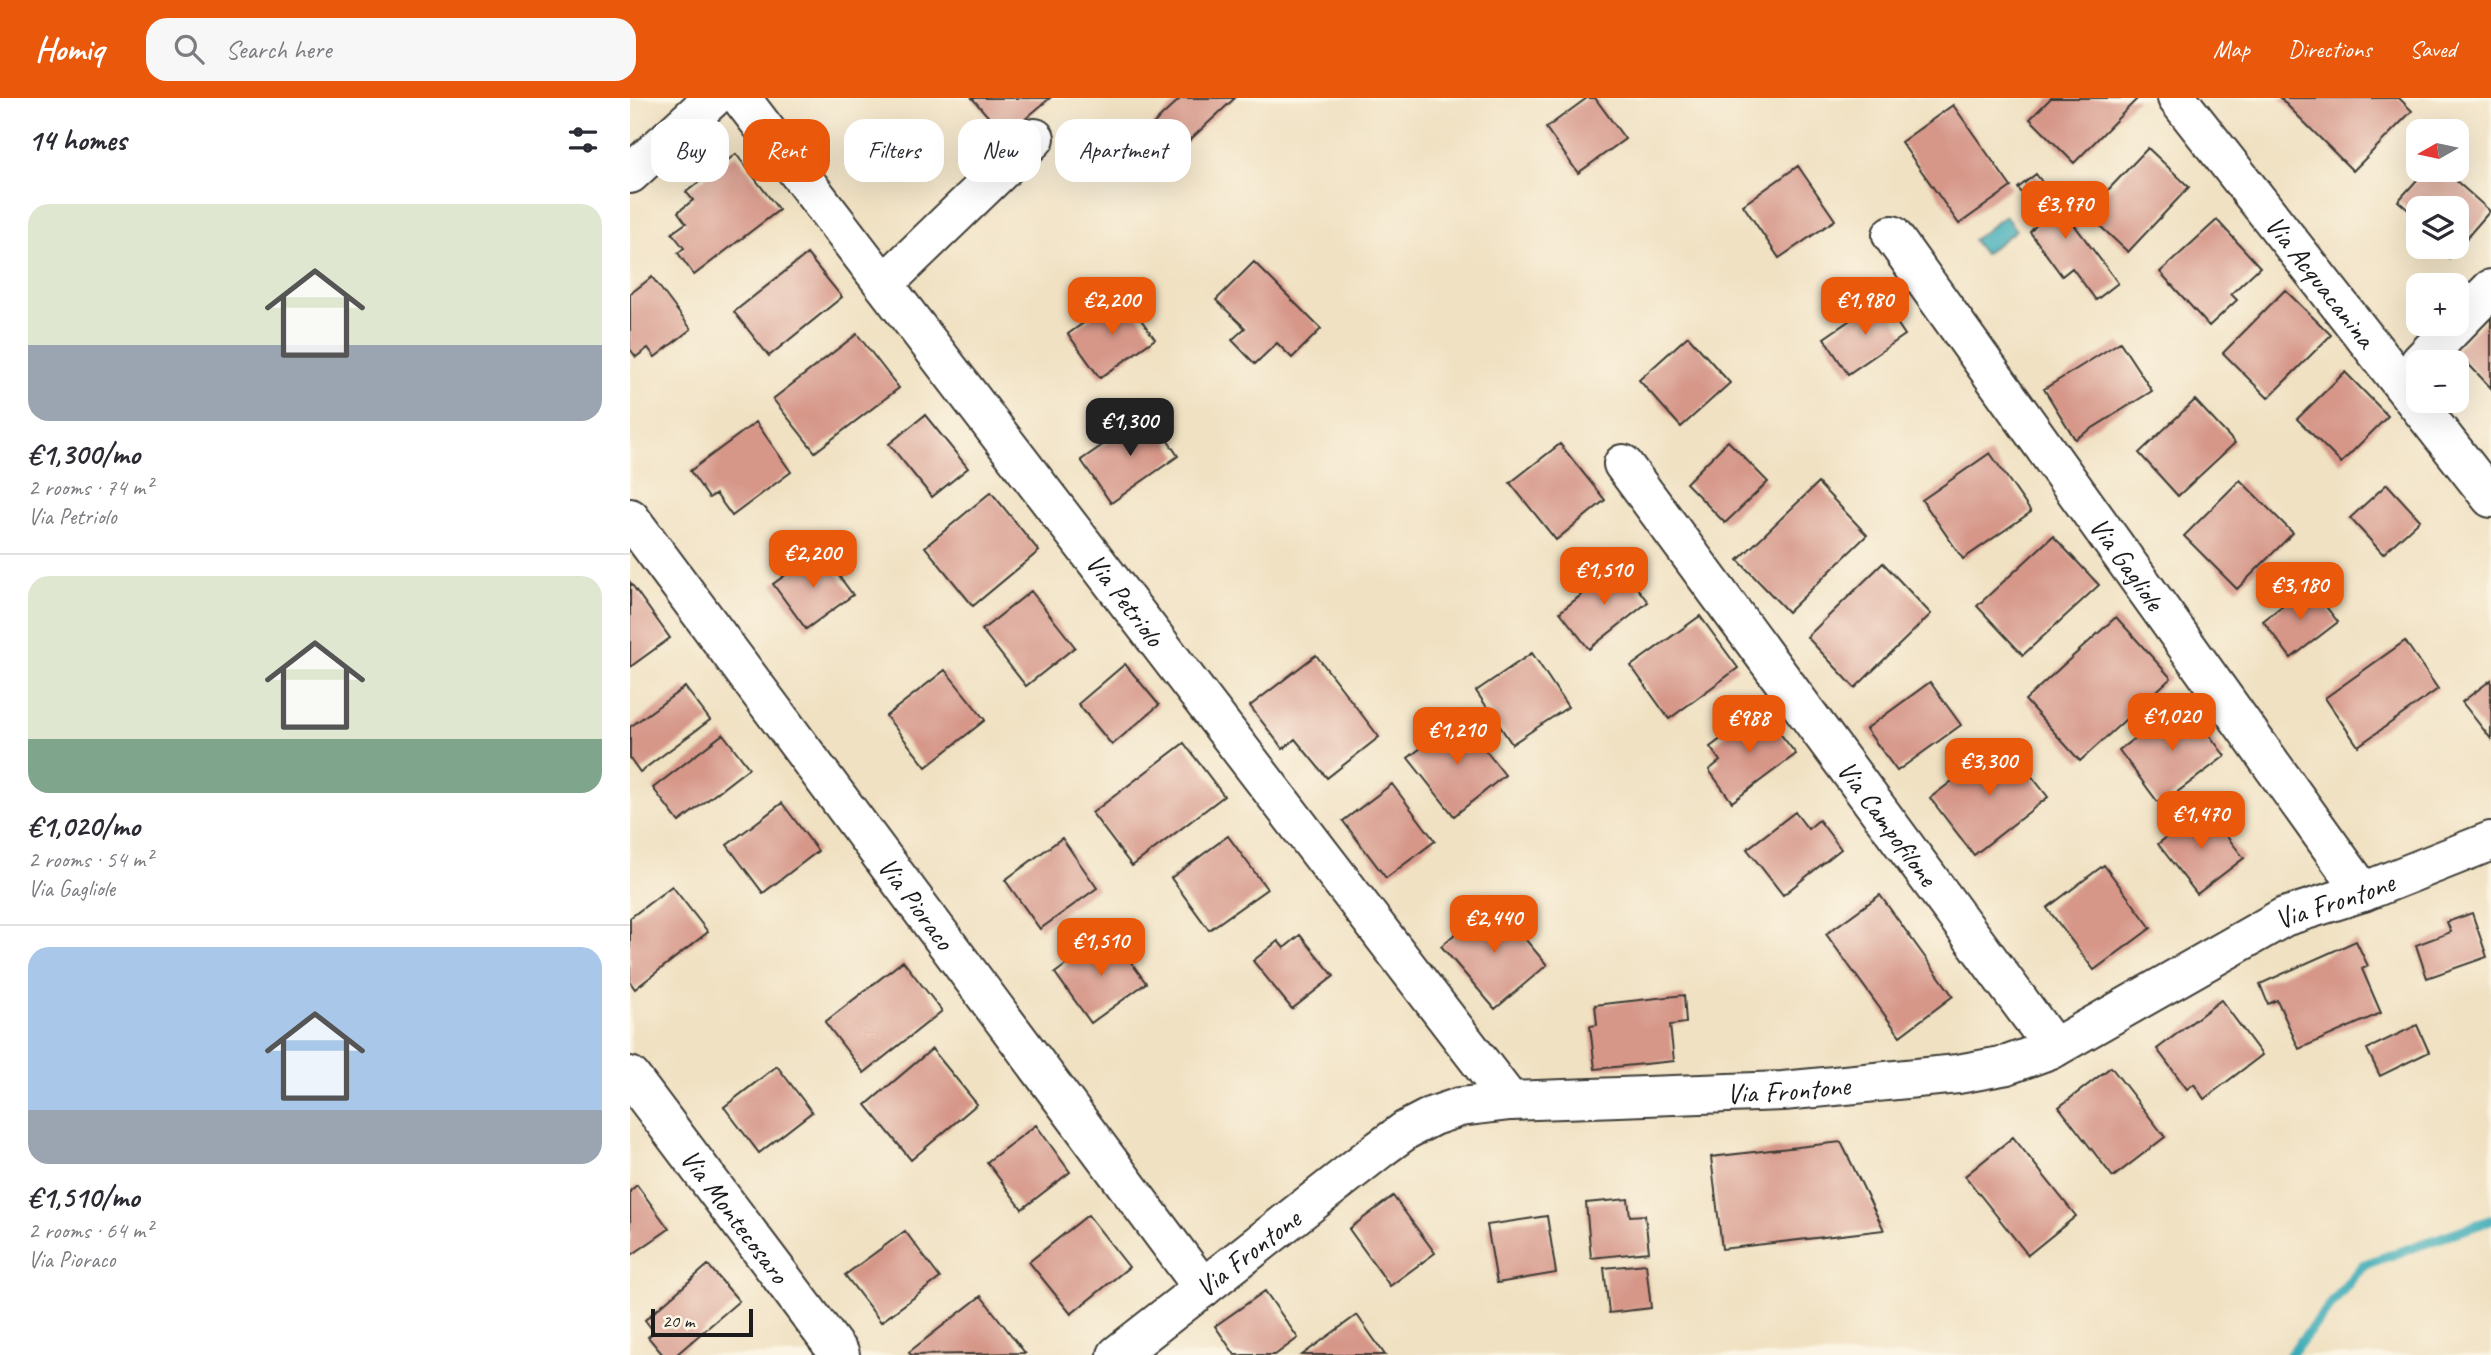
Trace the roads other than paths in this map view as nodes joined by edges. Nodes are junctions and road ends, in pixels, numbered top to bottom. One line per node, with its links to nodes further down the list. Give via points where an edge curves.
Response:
1 (713, 98): 4 (street)
2 (741, 98): 7 (street, Via Petriolo)
3 (2177, 98): 10 (street, Via Acquacanina)
4 (630, 174)
5 (989, 182): 7 (street)
6 (1892, 235): 16 (street, Via Gagliole)
7 (884, 284): 19 (street, Via Petriolo)
8 (2491, 289): 9 (street)
9 (2432, 350)
10 (2406, 361)
11 (2440, 413): 13 (street, Via Acquacanina)
12 (1623, 464): 17 (street, Via Campofilone)
13 (2491, 498)
14 (630, 518): 20 (street, Via Pioraco)
15 (2491, 841): 16 (street, Via Frontone)
16 (2363, 892): 17 (street, Via Frontone, via 2284,917)
17 (2054, 1048): 19 (street, Via Frontone, via 2007,1065 1958,1074 1783,1091)
18 (630, 1076): 21 (street, Via Montecosaro)
19 (1510, 1101): 20 (street, Via Frontone, via 1460,1107 1406,1130)
20 (1203, 1288): 22 (street, Via Frontone)
21 (840, 1355)
22 (1117, 1355)

